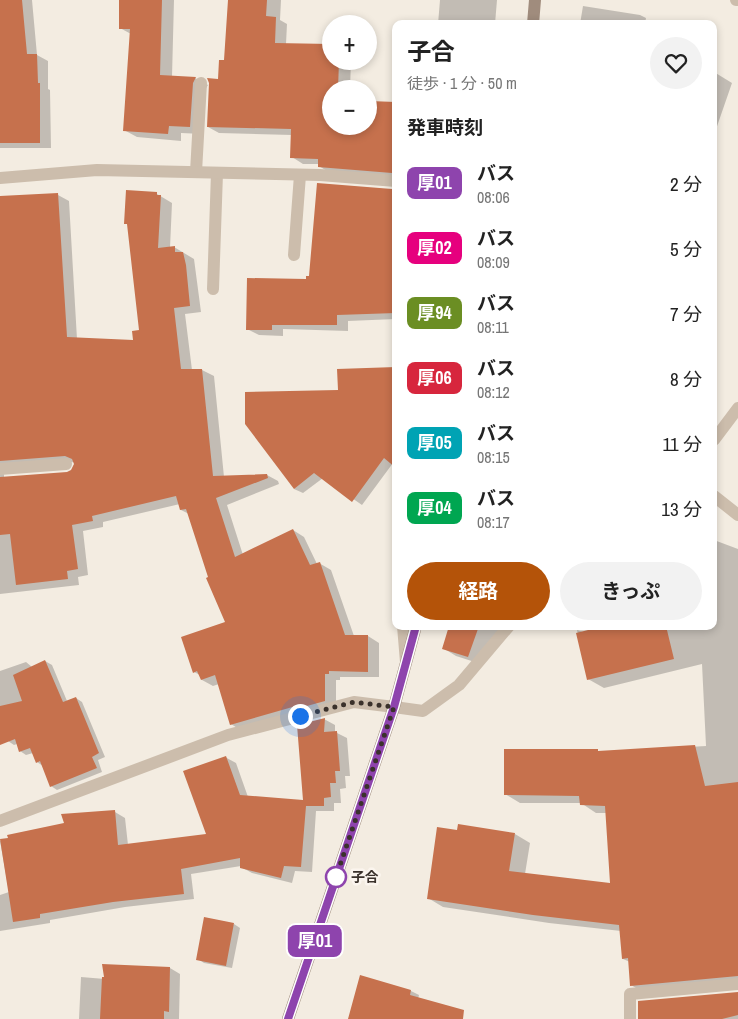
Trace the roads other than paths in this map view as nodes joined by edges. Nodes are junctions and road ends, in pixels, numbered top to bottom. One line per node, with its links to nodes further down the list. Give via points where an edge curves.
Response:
1 (534, 0): 2 (street)
2 (533, 20)
3 (201, 83): 4 (street)
4 (196, 172): 5 (street); 7 (street, via 97,170)
5 (217, 172): 6 (street); 10 (street)
6 (300, 175): 8 (street); 9 (street)
7 (0, 178)
8 (392, 181)
9 (294, 255)
10 (213, 289)
11 (738, 408): 12 (street)
12 (717, 436)
13 (66, 464): 14 (street)
14 (0, 469)
15 (717, 498): 16 (street)
16 (738, 515)
17 (403, 630): 20 (street)
18 (415, 630): 20 (street)
19 (506, 630): 21 (street, via 459,686 423,711)
20 (406, 664): 21 (street)
21 (394, 707): 22 (street, via 354,702 228,735); 24 (street)
22 (0, 821)
23 (738, 984): 25 (street, via 630,994)
24 (288, 1019)
25 (630, 1019)

